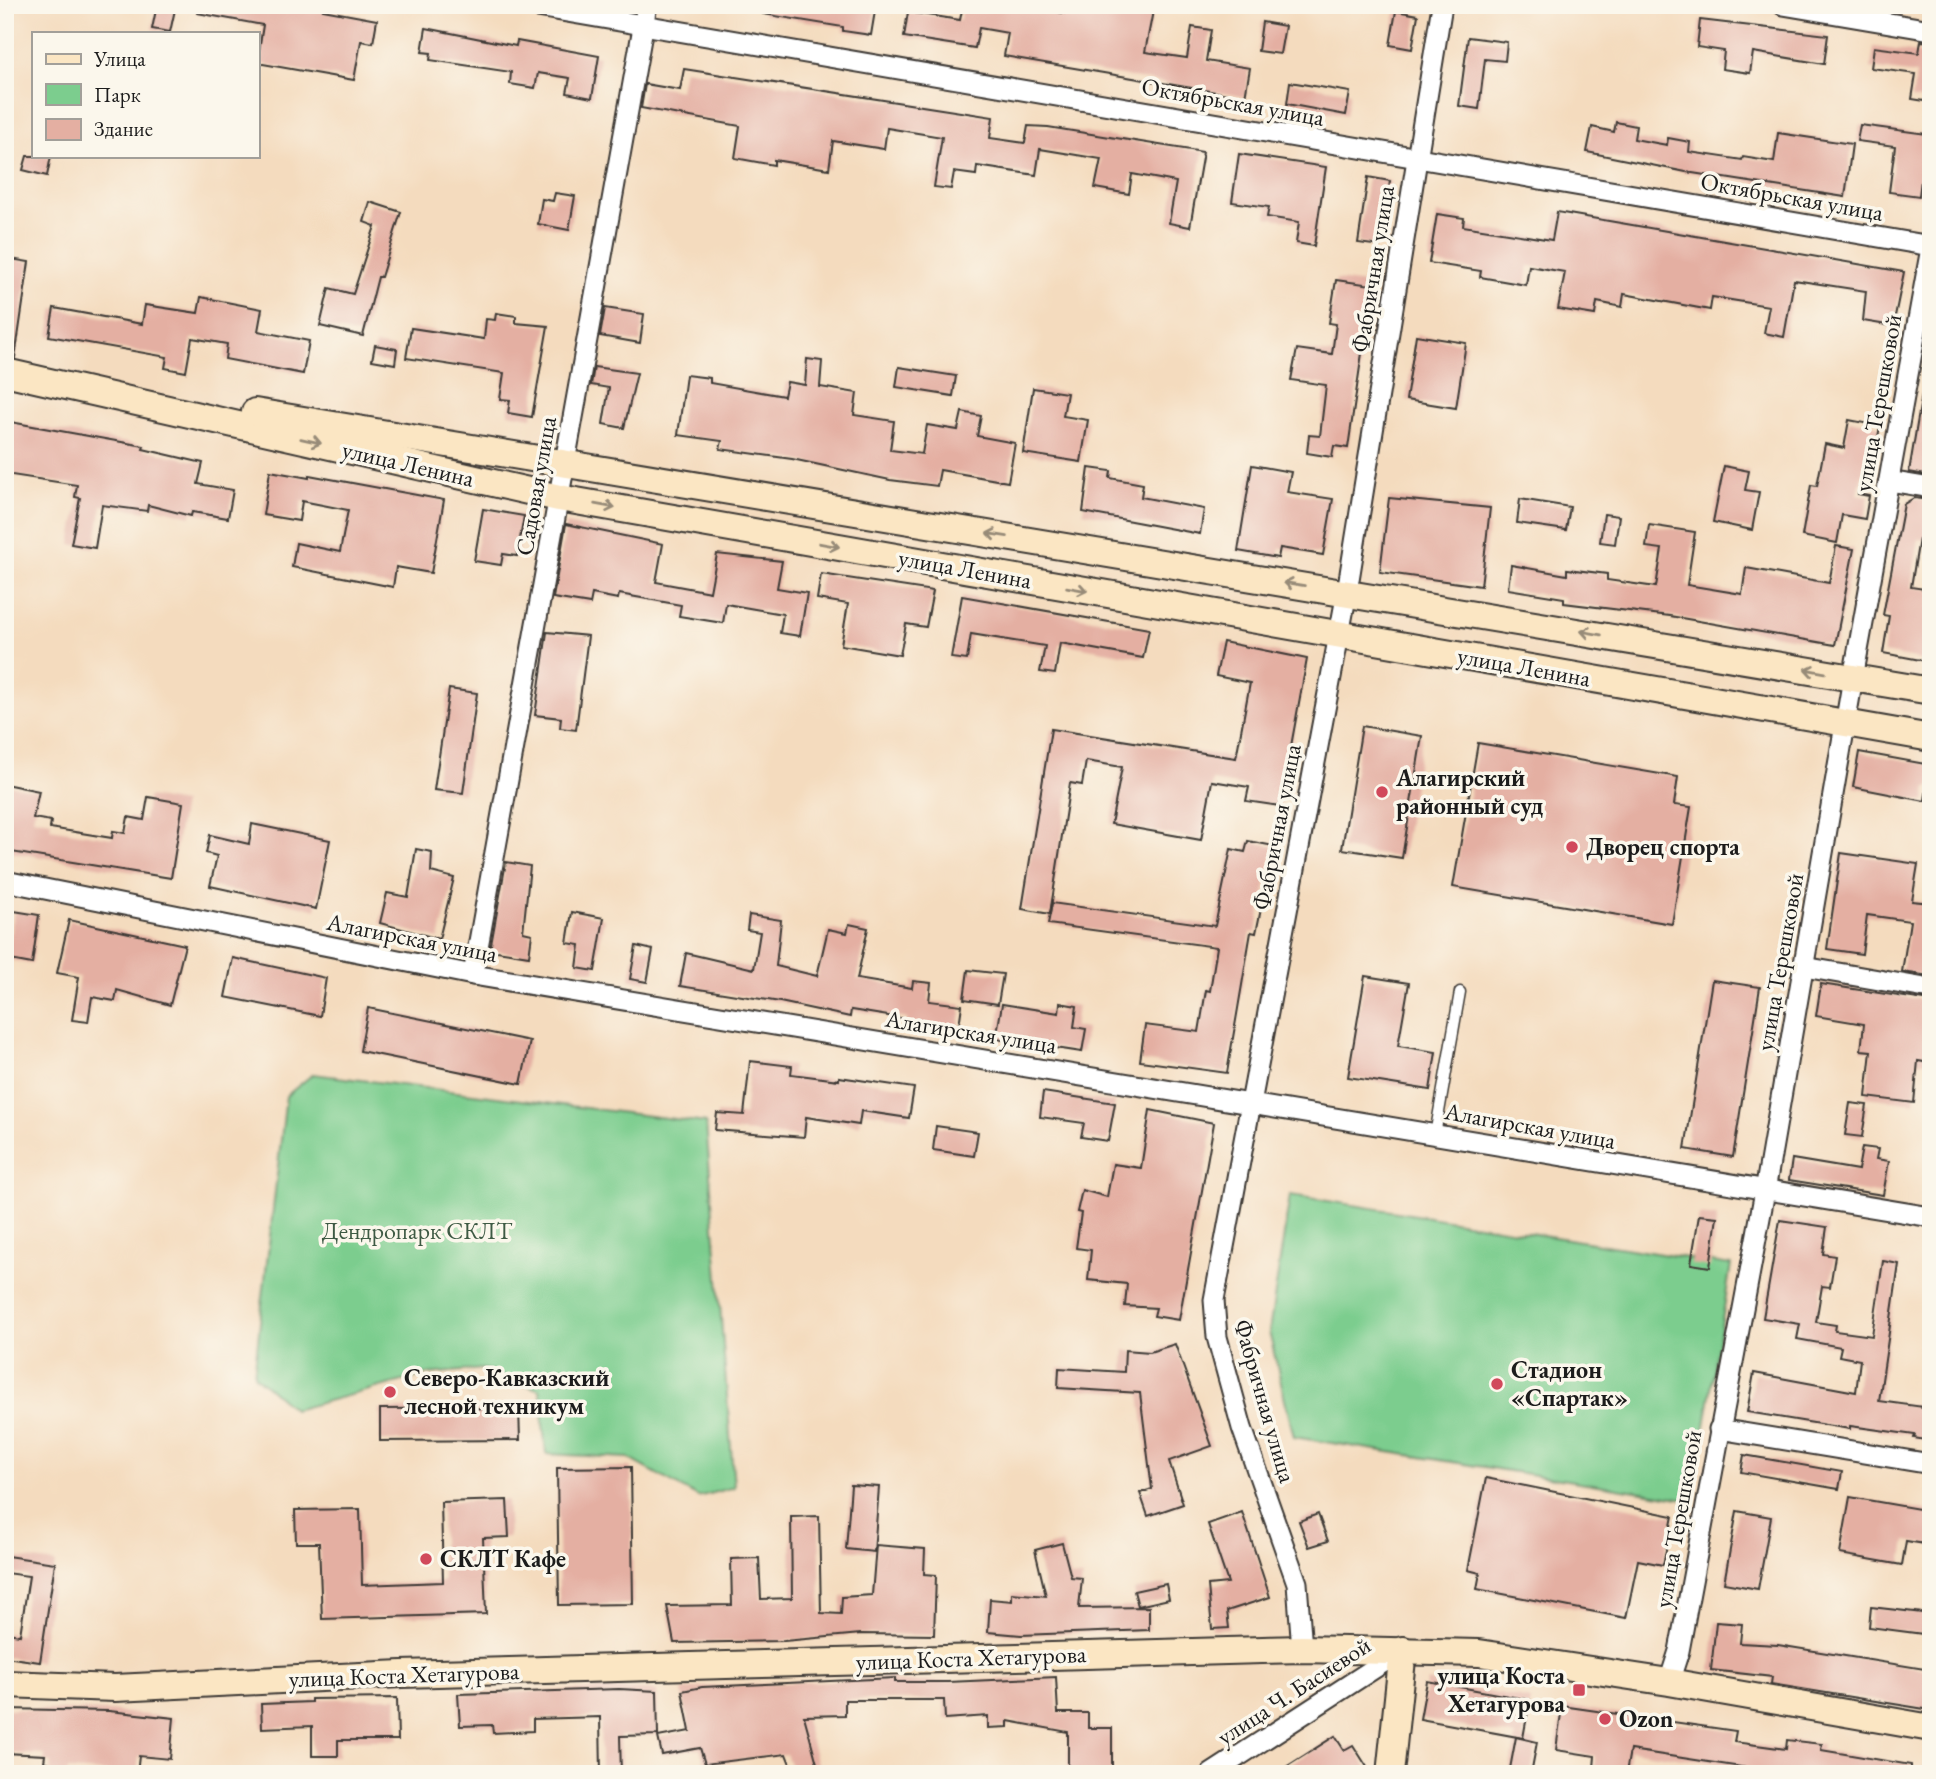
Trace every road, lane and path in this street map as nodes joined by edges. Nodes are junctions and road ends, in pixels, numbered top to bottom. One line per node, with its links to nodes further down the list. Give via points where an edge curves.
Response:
1 (526, 5): 5 (street, Октябрьская улица)
2 (647, 5): 5 (street, Садовая улица)
3 (1442, 5): 7 (street, Фабричная улица)
4 (1783, 5): 6 (street)
5 (643, 26): 7 (street, Октябрьская улица); 10 (street, Садовая улица)
6 (1931, 30)
7 (1415, 158): 8 (street, Октябрьская улица); 14 (street, Фабричная улица)
8 (1931, 247): 11 (street, улица Терешковой)
9 (5, 371): 10 (street, улица Ленина); 13 (street, улица Ленина, one-way to 13)
10 (564, 465): 13 (street, Садовая улица); 14 (street, улица Ленина, one-way to 10)
11 (1889, 481): 12 (street); 16 (street, улица Терешковой)
12 (1931, 488)
13 (559, 498): 15 (street, улица Ленина, one-way to 15); 22 (street, Садовая улица)
14 (1347, 592): 15 (street, Фабричная улица); 16 (street, улица Ленина, one-way to 14)
15 (1339, 635): 18 (street, улица Ленина); 25 (street, Фабричная улица)
16 (1853, 678): 17 (street, улица Ленина); 18 (street, улица Терешковой)
17 (1931, 691)
18 (1845, 723): 19 (street, улица Ленина); 21 (street, улица Терешковой)
19 (1931, 738)
20 (5, 881): 22 (street, Алагирская улица)
21 (1804, 967): 23 (street); 27 (street, улица Терешковой)
22 (473, 975): 25 (street, Алагирская улица)
23 (1931, 989)
24 (1460, 992): 26 (lane)
25 (1249, 1103): 26 (street, Алагирская улица); 31 (street, Фабричная улица, via 1214,1300 1217,1337 1242,1428 1297,1583)
26 (1435, 1135): 27 (street, Алагирская улица)
27 (1765, 1191): 28 (street, Алагирская улица); 29 (street, улица Терешковой)
28 (1931, 1217)
29 (1719, 1429): 30 (street); 33 (street, улица Терешковой, via 1679,1651)
30 (1931, 1464)
31 (1302, 1648): 32 (street, улица Коста Хетагурова); 34 (street, улица Коста Хетагурова, via 402,1674 115,1688)
32 (1403, 1650): 33 (street, улица Коста Хетагурова, via 1479,1653); 36 (street, улица Ч. Басиевой); 37 (street)
33 (1669, 1682): 35 (street, улица Коста Хетагурова)
34 (5, 1684)
35 (1931, 1728)
36 (1211, 1774)
37 (1390, 1774)

